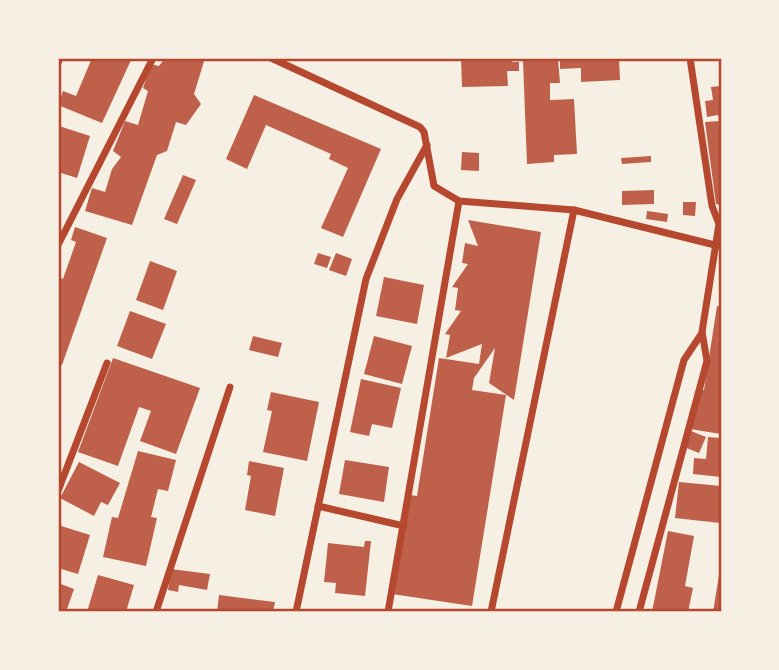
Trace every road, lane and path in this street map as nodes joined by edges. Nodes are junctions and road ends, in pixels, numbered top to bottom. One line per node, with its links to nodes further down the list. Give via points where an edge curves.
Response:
1 (60, 58): 5 (street)
2 (153, 58): 9 (street)
3 (271, 58): 6 (street, via 420,127)
4 (690, 58): 10 (street)
5 (58, 63)
6 (427, 145): 7 (street, via 434,186); 15 (street, via 397,199 366,279)
7 (458, 201): 8 (street); 16 (street)
8 (574, 210): 10 (street); 20 (street)
9 (58, 245)
10 (719, 246): 11 (street)
11 (702, 332): 21 (street, via 684,360); 22 (street, via 707,361)
12 (107, 363): 14 (street)
13 (230, 387): 17 (street)
14 (58, 491)
15 (318, 506): 16 (street); 18 (street)
16 (404, 526): 19 (street)
17 (156, 612)
18 (296, 612)
19 (388, 612)
20 (491, 612)
21 (616, 612)
22 (639, 612)

